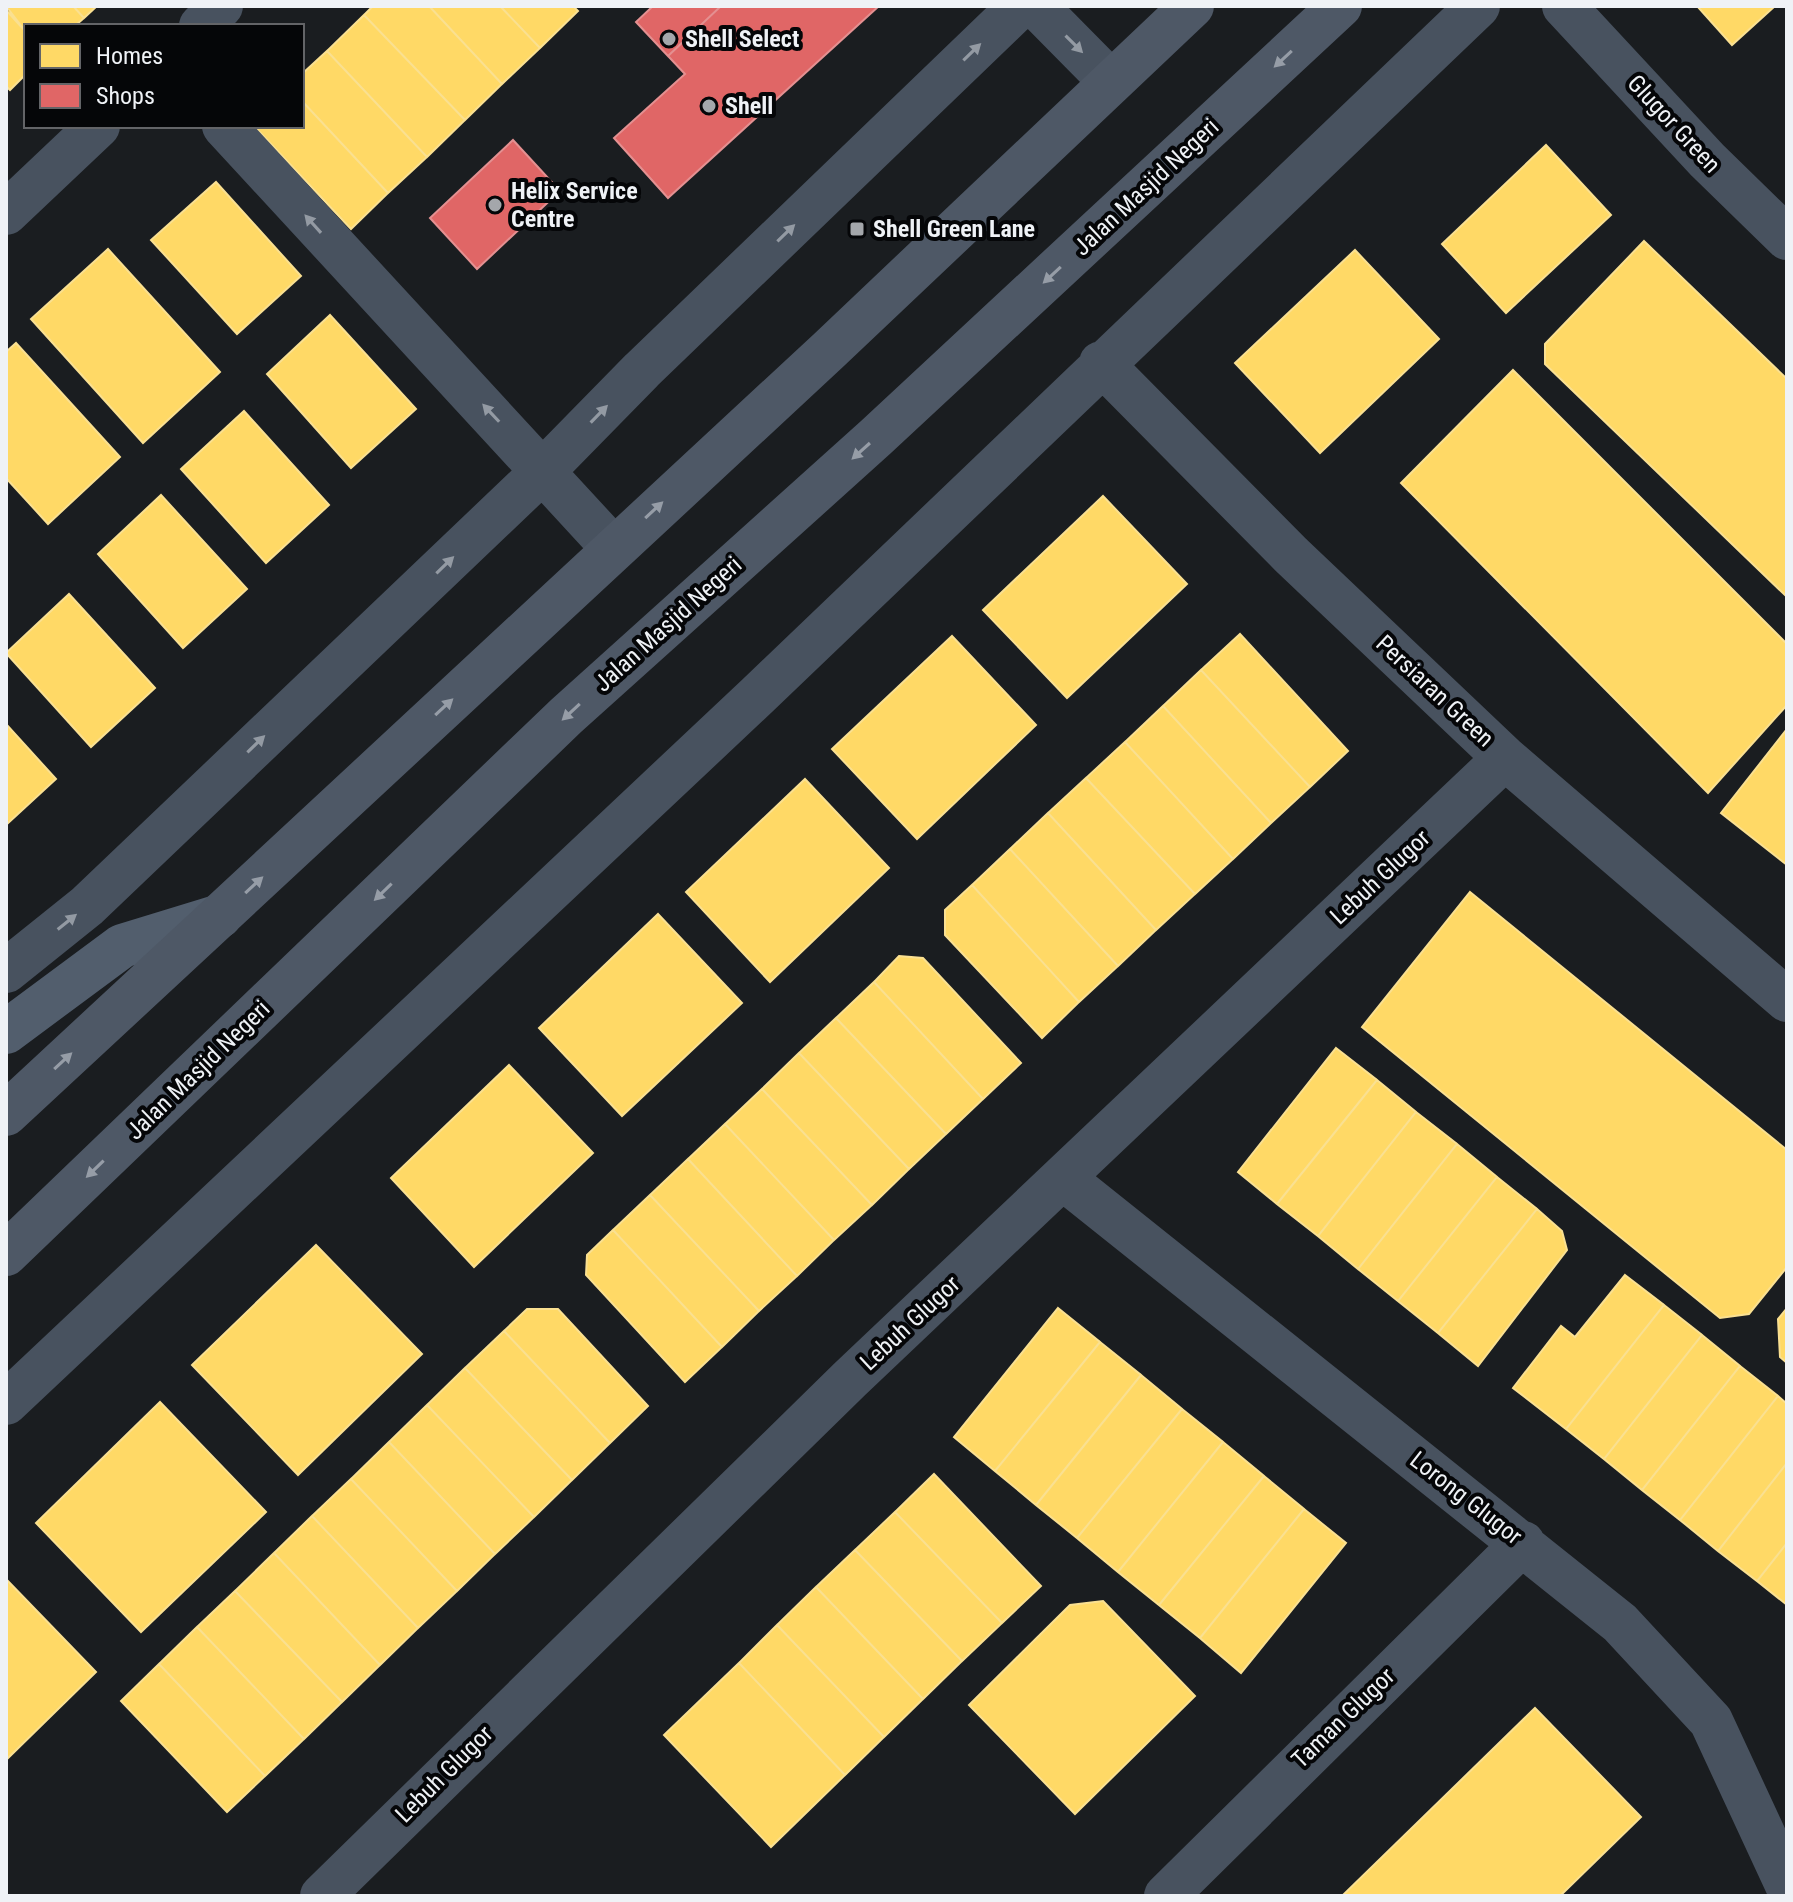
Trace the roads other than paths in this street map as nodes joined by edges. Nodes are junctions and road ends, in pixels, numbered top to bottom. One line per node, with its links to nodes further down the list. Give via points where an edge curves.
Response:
1 (221, 6): 8 (street)
2 (1020, 6): 15 (street, one-way to 2)
3 (1036, 6): 9 (street, one-way to 9)
4 (1192, 6): 9 (highway)
5 (1340, 6): 24 (highway, Jalan Masjid Negeri, one-way to 24, via 899,416 566,716)
6 (1478, 6): 14 (street)
7 (1564, 6): 13 (street, Glugor Green)
8 (203, 24)
9 (1111, 82): 16 (highway, one-way to 9)
10 (96, 128): 12 (street)
11 (226, 128): 15 (street, one-way to 11)
12 (6, 213)
13 (1787, 238)
14 (1101, 363): 17 (street, Persiaran Green, via 1291,555); 25 (street, via 758,695)
15 (544, 470): 16 (street); 19 (street, one-way to 15, via 87,906)
16 (613, 548): 18 (highway, one-way to 16)
17 (1505, 758): 20 (street, Persiaran Green); 23 (street, Lebuh Glugor)
18 (220, 916): 21 (street, via 122,946); 22 (highway, one-way to 18)
19 (6, 971)
20 (1787, 1000)
21 (6, 1032)
22 (6, 1114)
23 (1064, 1179): 26 (street, Lorong Glugor); 28 (street, Lebuh Glugor, via 850,1379)
24 (6, 1254)
25 (6, 1403)
26 (1523, 1543): 27 (street, Lorong Glugor, via 1620,1623 1711,1721); 29 (street, Taman Glugor)
27 (1787, 1885)
28 (322, 1896)
29 (1166, 1896)

